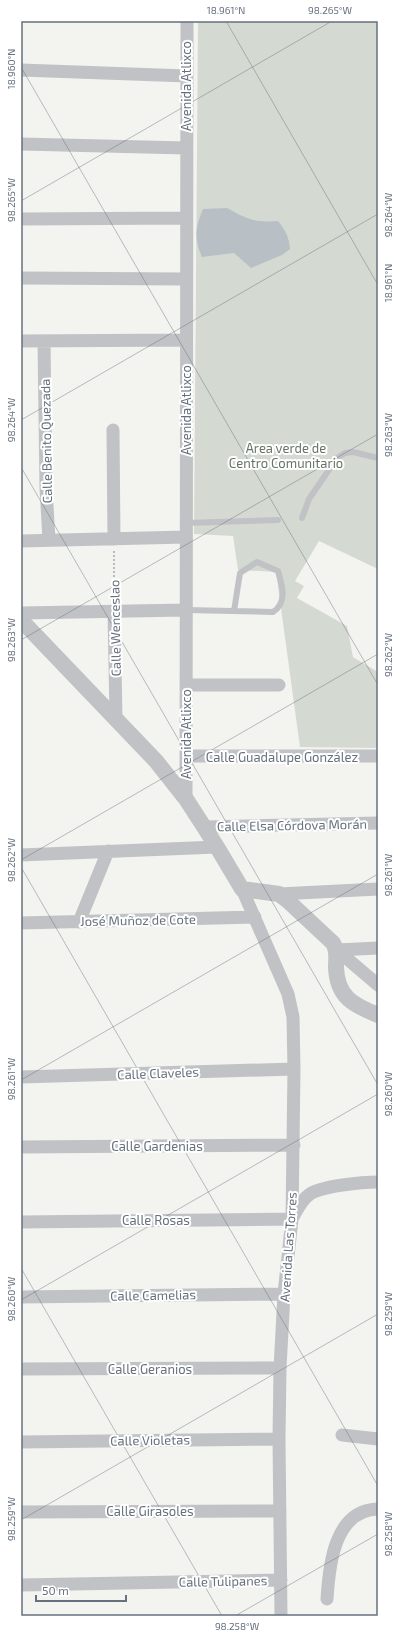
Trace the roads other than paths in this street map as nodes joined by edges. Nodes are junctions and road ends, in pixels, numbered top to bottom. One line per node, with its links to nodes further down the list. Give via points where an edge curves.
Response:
1 (186, 21): 3 (street, Avenida Atlixco)
2 (21, 70): 3 (street)
3 (187, 76): 5 (street, Avenida Atlixco)
4 (21, 144): 5 (street)
5 (186, 148): 6 (street, Avenida Atlixco)
6 (186, 218): 7 (street); 9 (street, Avenida Atlixco)
7 (21, 219)
8 (21, 278): 9 (street)
9 (186, 279): 10 (street, Avenida Atlixco)
10 (186, 340): 12 (street); 17 (street, Avenida Atlixco)
11 (21, 342): 12 (street)
12 (44, 342): 20 (street, Calle Benito Quezada, via 46,488)
13 (113, 430): 19 (street)
14 (378, 458): 15 (lane, via 353,452 337,458 309,499)
15 (302, 518)
16 (278, 520): 17 (lane)
17 (186, 523): 18 (street, Avenida Atlixco)
18 (186, 537): 19 (street); 22 (street, Avenida Atlixco)
19 (114, 539): 20 (street)
20 (50, 540): 21 (street)
21 (21, 541)
22 (186, 610): 23 (street); 24 (lane); 28 (street, Avenida Atlixco)
23 (114, 611): 25 (street); 30 (street, Calle Wenceslao)
24 (234, 611): 24 (lane, via 273,612 278,609 284,593 278,571 257,562 240,573)
25 (21, 613)
26 (21, 620): 27 (street)
27 (28, 633): 30 (street)
28 (186, 685): 29 (street); 31 (street, Avenida Atlixco)
29 (279, 685)
30 (116, 718): 33 (street, via 156,761)
31 (186, 756): 32 (street, Calle Guadalupe González); 33 (street, Avenida Atlixco)
32 (378, 756)
33 (186, 799): 35 (street)
34 (378, 822): 35 (street, Calle Elsa Córdova Morán)
35 (205, 827): 36 (street)
36 (217, 847): 37 (street); 39 (street)
37 (108, 851): 38 (street); 43 (street)
38 (21, 855)
39 (242, 889): 41 (street); 42 (street, Avenida Las Torres)
40 (378, 889): 41 (street)
41 (279, 894): 46 (street, via 300,911)
42 (254, 917): 43 (street, José Muñoz de Cote); 49 (street, Avenida Las Torres, via 288,994 293,1017)
43 (79, 922): 44 (street, José Muñoz de Cote)
44 (21, 923)
45 (378, 948): 46 (street)
46 (337, 950): 47 (street); 48 (street, via 336,978 341,991 349,1001)
47 (378, 985)
48 (378, 1015)
49 (294, 1070): 50 (street, Calle Claveles); 51 (street, Avenida Las Torres)
50 (21, 1077)
51 (294, 1145): 52 (street, Calle Gardenias); 54 (street, Avenida Las Torres)
52 (21, 1147)
53 (378, 1182): 54 (street, via 319,1189 301,1202)
54 (292, 1219): 55 (street, Calle Rosas); 56 (street, Avenida Las Torres)
55 (21, 1222)
56 (284, 1294): 57 (street, Calle Camelias); 58 (street, Avenida Las Torres)
57 (21, 1297)
58 (280, 1368): 59 (street, Calle Geranios); 61 (street, Avenida Las Torres)
59 (21, 1369)
60 (342, 1435): 62 (street)
61 (279, 1439): 63 (street, Calle Violetas); 65 (street, Avenida Las Torres)
62 (378, 1439)
63 (21, 1442)
64 (378, 1509): 69 (street, via 361,1512 342,1530 332,1557)
65 (280, 1511): 66 (street, Calle Girasoles); 67 (street, Avenida Las Torres)
66 (21, 1512)
67 (281, 1580): 68 (street, Calle Tulipanes); 70 (street, Avenida Las Torres)
68 (21, 1585)
69 (327, 1599)
70 (281, 1616)

